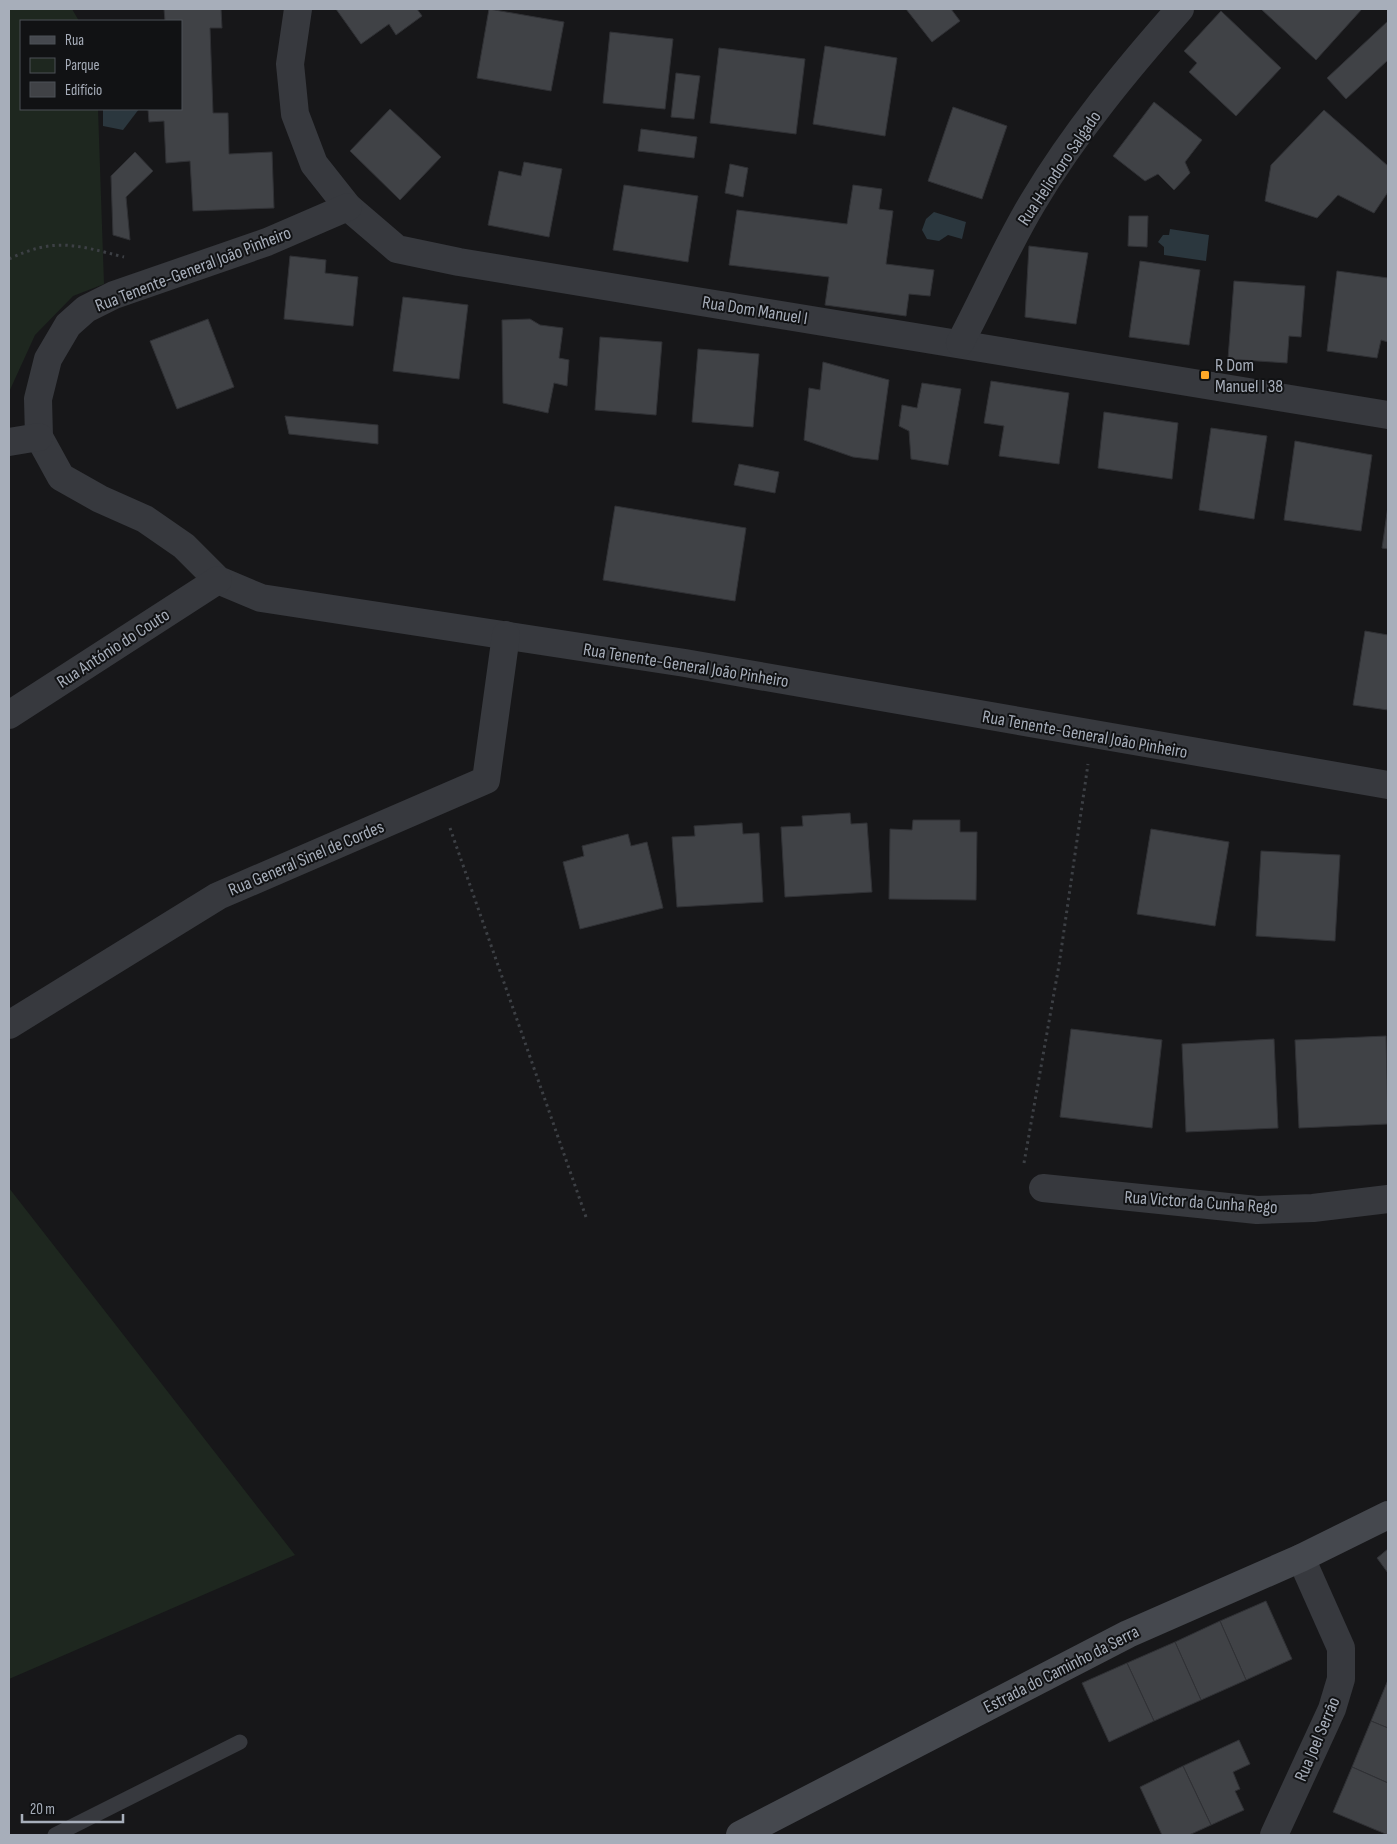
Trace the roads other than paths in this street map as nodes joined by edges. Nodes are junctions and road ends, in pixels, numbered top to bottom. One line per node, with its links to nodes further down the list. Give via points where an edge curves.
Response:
1 (298, 9): 3 (street, Rua Dom Manuel I, via 290,64 295,114 314,164)
2 (1180, 9): 4 (street, Rua Heliodoro Salgado, via 1081,130 1054,170 1012,238)
3 (348, 207): 4 (street, Rua Dom Manuel I, via 397,249 469,264); 6 (street, Rua Tenente-General João Pinheiro, via 268,242 114,295 86,309 68,325 48,359 38,400)
4 (960, 343): 5 (street, Rua Dom Manuel I)
5 (1388, 415)
6 (39, 437): 7 (street); 8 (street, Rua Tenente-General João Pinheiro, via 61,477 145,519 184,546)
7 (9, 442)
8 (218, 580): 9 (street, Rua Tenente-General João Pinheiro, via 261,598); 10 (street, Rua António do Couto)
9 (506, 635): 11 (street, Rua Tenente-General João Pinheiro); 12 (street, Rua General Sinel de Cordes, via 486,780 218,896)
10 (9, 715)
11 (1388, 785)
12 (9, 1025)
13 (1043, 1188): 14 (street, Rua Victor da Cunha Rego, via 1257,1210 1313,1208)
14 (1388, 1199)
15 (1388, 1515): 16 (street, Estrada do Caminho da Serra)
16 (1301, 1558): 19 (street, Estrada do Caminho da Serra, via 1128,1634); 20 (street, Rua Joel Serrão, via 1341,1648 1341,1679 1332,1709)
17 (240, 1742): 18 (lane)
18 (55, 1835)
19 (740, 1835)
20 (1274, 1835)

